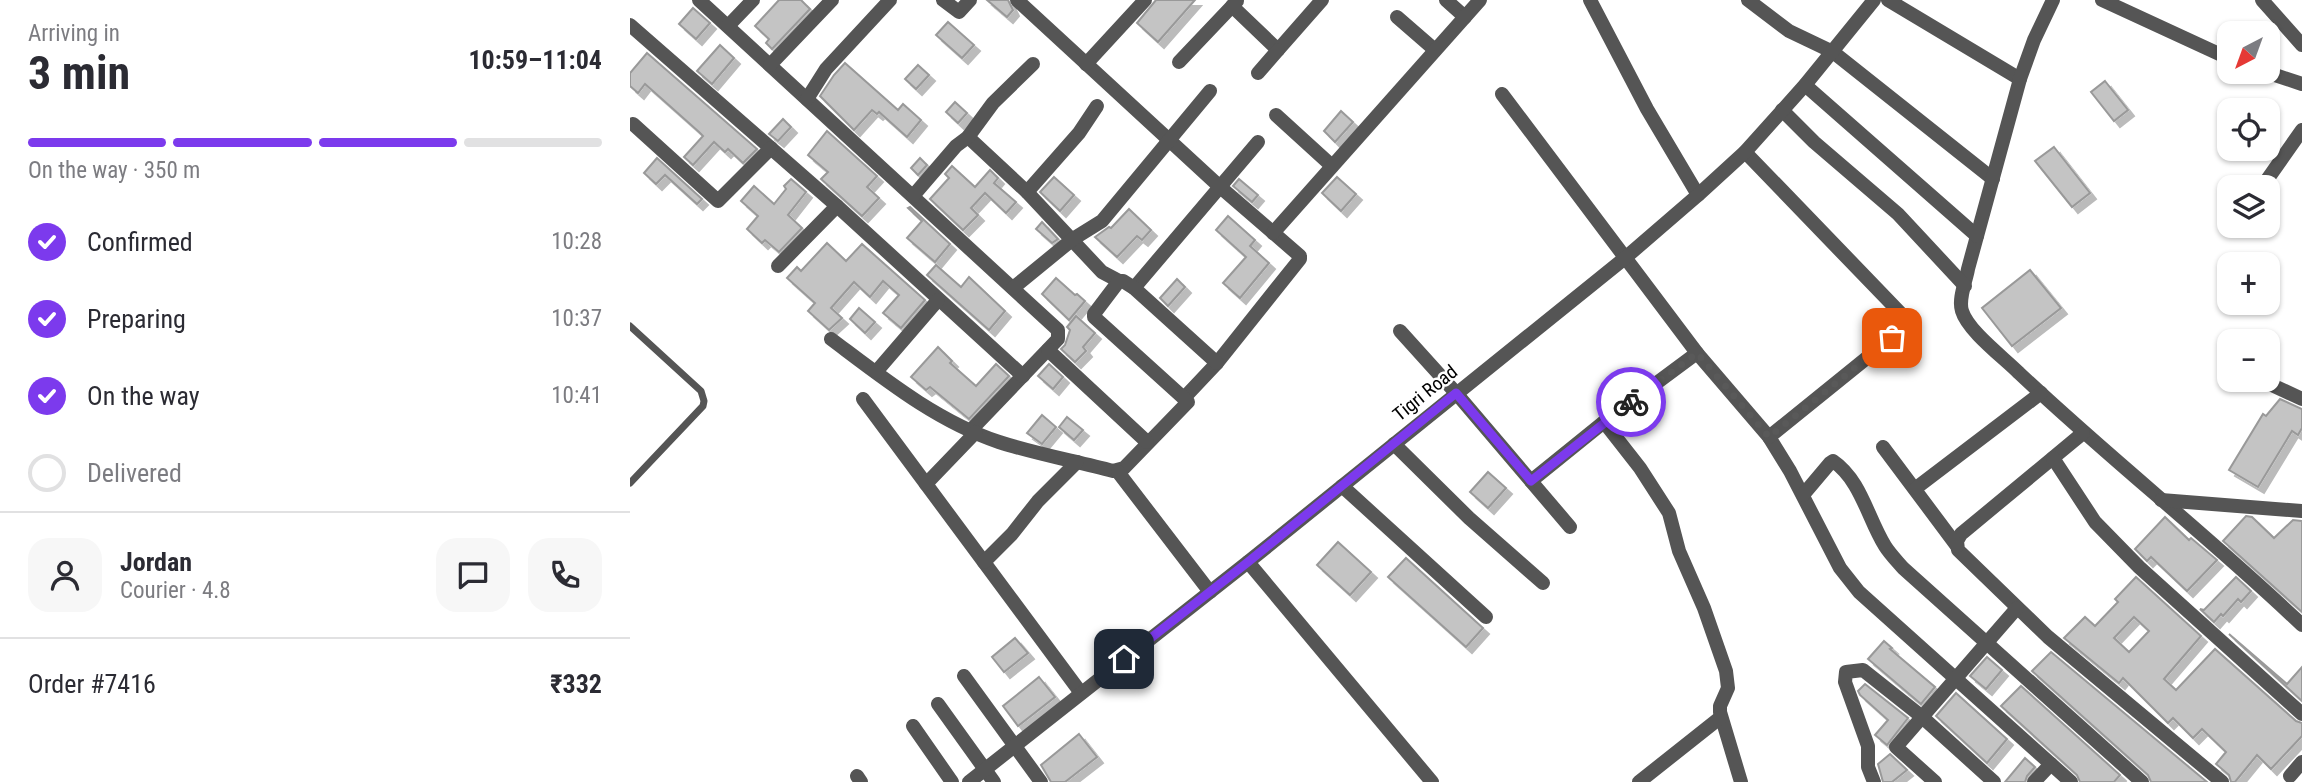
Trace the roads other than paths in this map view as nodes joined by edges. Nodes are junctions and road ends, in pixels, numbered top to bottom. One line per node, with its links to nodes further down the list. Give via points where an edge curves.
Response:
1 (699, 0): 23 (street)
2 (753, 0): 23 (street)
3 (832, 0): 32 (street)
4 (890, 0): 40 (street, via 826,69)
5 (943, 0): 6 (street, via 959,12)
6 (970, 0)
7 (1017, 0): 31 (street)
8 (1145, 0): 31 (street)
9 (1322, 0): 25 (street)
10 (1446, 0): 21 (street)
11 (1480, 0): 21 (street)
12 (1590, 0): 56 (street)
13 (1748, 0): 27 (street, via 1789,31)
14 (1874, 0): 27 (street, Tigri Road)
15 (1888, 0): 35 (street)
16 (2053, 0): 35 (street)
17 (2102, 0): 28 (street)
18 (2262, 0): 24 (street)
19 (1235, 3): 25 (street); 29 (street)
20 (1397, 17): 26 (street)
21 (1465, 17): 26 (street)
22 (630, 25): 49 (street)
23 (728, 26): 32 (street)
24 (2302, 45)
25 (1279, 50): 33 (street)
26 (1436, 50): 51 (street)
27 (1833, 52): 37 (street, Tigri Road); 53 (street)
28 (2217, 53)
29 (1179, 62)
30 (1033, 64): 46 (street, via 993,103)
31 (1086, 64): 47 (street)
32 (770, 65): 40 (street)
33 (1258, 73)
34 (2280, 77): 36 (street)
35 (2020, 79): 53 (street)
36 (2302, 84)
37 (1805, 85): 42 (street, Tigri Road); 60 (street)
38 (1210, 91): 47 (street)
39 (1502, 94): 62 (street)
40 (807, 99): 57 (street)
41 (1097, 106): 55 (street)
42 (1782, 110): 50 (street, Tigri Road); 65 (street, via 1898,214)
43 (1276, 115): 51 (street)
44 (633, 124): 49 (street, via 718,201)
45 (2302, 130): 52 (street)
46 (968, 137): 55 (street); 57 (street)
47 (1168, 140): 54 (street); 61 (street, via 1102,221)
48 (1258, 142): 54 (street)
49 (771, 148): 58 (street)
50 (1745, 152): 56 (street, Tigri Road); 86 (street, via 1910,323)
51 (1332, 166): 59 (street)
52 (2270, 175)
53 (1993, 179): 60 (street)
54 (1219, 186): 59 (street); 67 (street)
55 (1027, 192): 61 (street)
56 (1698, 195): 62 (street, Tigri Road)
57 (913, 196): 66 (street)
58 (837, 205): 63 (street); 68 (street)
59 (1273, 233): 74 (street, via 1300,259)
60 (1977, 236): 65 (street)
61 (1073, 239): 64 (street, via 1102,272); 66 (street)
62 (1625, 258): 73 (street); 78 (street, Tigri Road)
63 (778, 266)
64 (1119, 281): 67 (street); 80 (street, via 1094,317)
65 (1965, 286): 79 (street, via 1961,306 1966,319)
66 (1013, 288): 72 (street, via 1058,330 1058,339)
67 (1134, 288): 74 (street)
68 (937, 300): 75 (street); 76 (street)
69 (630, 326): 94 (lane, via 701,391 704,401)
70 (1400, 331): 78 (street)
71 (831, 339): 75 (street)
72 (1048, 350): 76 (street); 87 (street)
73 (1697, 353): 83 (street); 86 (street)
74 (1217, 363): 80 (street)
75 (876, 372): 84 (street, via 931,410)
76 (1023, 376): 84 (street)
77 (2280, 389): 81 (street)
78 (1456, 393): 88 (street, Tigri Road); 93 (street)
79 (2041, 393): 85 (street); 97 (street)
80 (1184, 398): 87 (street, via 1188,401)
81 (2302, 399)
82 (863, 400): 95 (street)
83 (1604, 422): 93 (street); 117 (street, via 1670,513 1679,551 1726,671 1728,688 1720,706)
84 (973, 431): 91 (street); 95 (street)
85 (2083, 433): 90 (street); 99 (street)
86 (1769, 437): 98 (street)
87 (1147, 442): 92 (street)
88 (1394, 444): 96 (street, Tigri Road); 105 (street, via 1469,519)
89 (1883, 447): 97 (street)
90 (2053, 458): 102 (street, via 1961,534); 115 (street, via 2095,522)
91 (1077, 462): 92 (street); 103 (street)
92 (1118, 472): 106 (street)
93 (1531, 481): 101 (street)
94 (630, 483)
95 (926, 484): 103 (street)
96 (1342, 486): 104 (street, Tigri Road); 108 (street)
97 (1916, 488): 102 (street)
98 (1803, 495): 110 (street, via 1830,463 1838,464 1856,487 1885,547); 112 (street, via 1851,584)
99 (2161, 500): 100 (street); 109 (street)
100 (2302, 511)
101 (1570, 527)
102 (1957, 545): 107 (street, via 1962,556)
103 (984, 562): 113 (street)
104 (1248, 562): 106 (street, Tigri Road); 128 (street)
105 (1543, 583)
106 (1210, 592): 113 (street, Tigri Road)
107 (2017, 608): 110 (street); 137 (street)
108 (1486, 617)
109 (2302, 625)
110 (1986, 642): 112 (street); 136 (street)
111 (964, 676): 119 (street)
112 (1956, 679): 116 (street); 121 (street)
113 (1081, 693): 119 (street, Tigri Road)
114 (938, 704): 122 (street)
115 (2302, 714)
116 (1921, 716): 131 (street, via 1863,670 1846,673); 132 (street, via 1896,747); 133 (street)
117 (1721, 717): 129 (street); 130 (street)
118 (913, 726): 124 (street)
119 (1015, 746): 122 (street, Tigri Road); 127 (street)
120 (2302, 762): 123 (street)
121 (2052, 764): 134 (street); 135 (street)
122 (985, 769): 125 (street, Tigri Road); 126 (street)
123 (2290, 776)
124 (952, 782)
125 (969, 782)
126 (994, 782)
127 (1041, 782)
128 (1432, 782)
129 (1639, 782)
130 (1741, 782)
131 (1874, 782)
132 (1935, 782)
133 (1994, 782)
134 (2034, 782)
135 (2071, 782)
136 (2142, 782)
137 (2222, 782)

